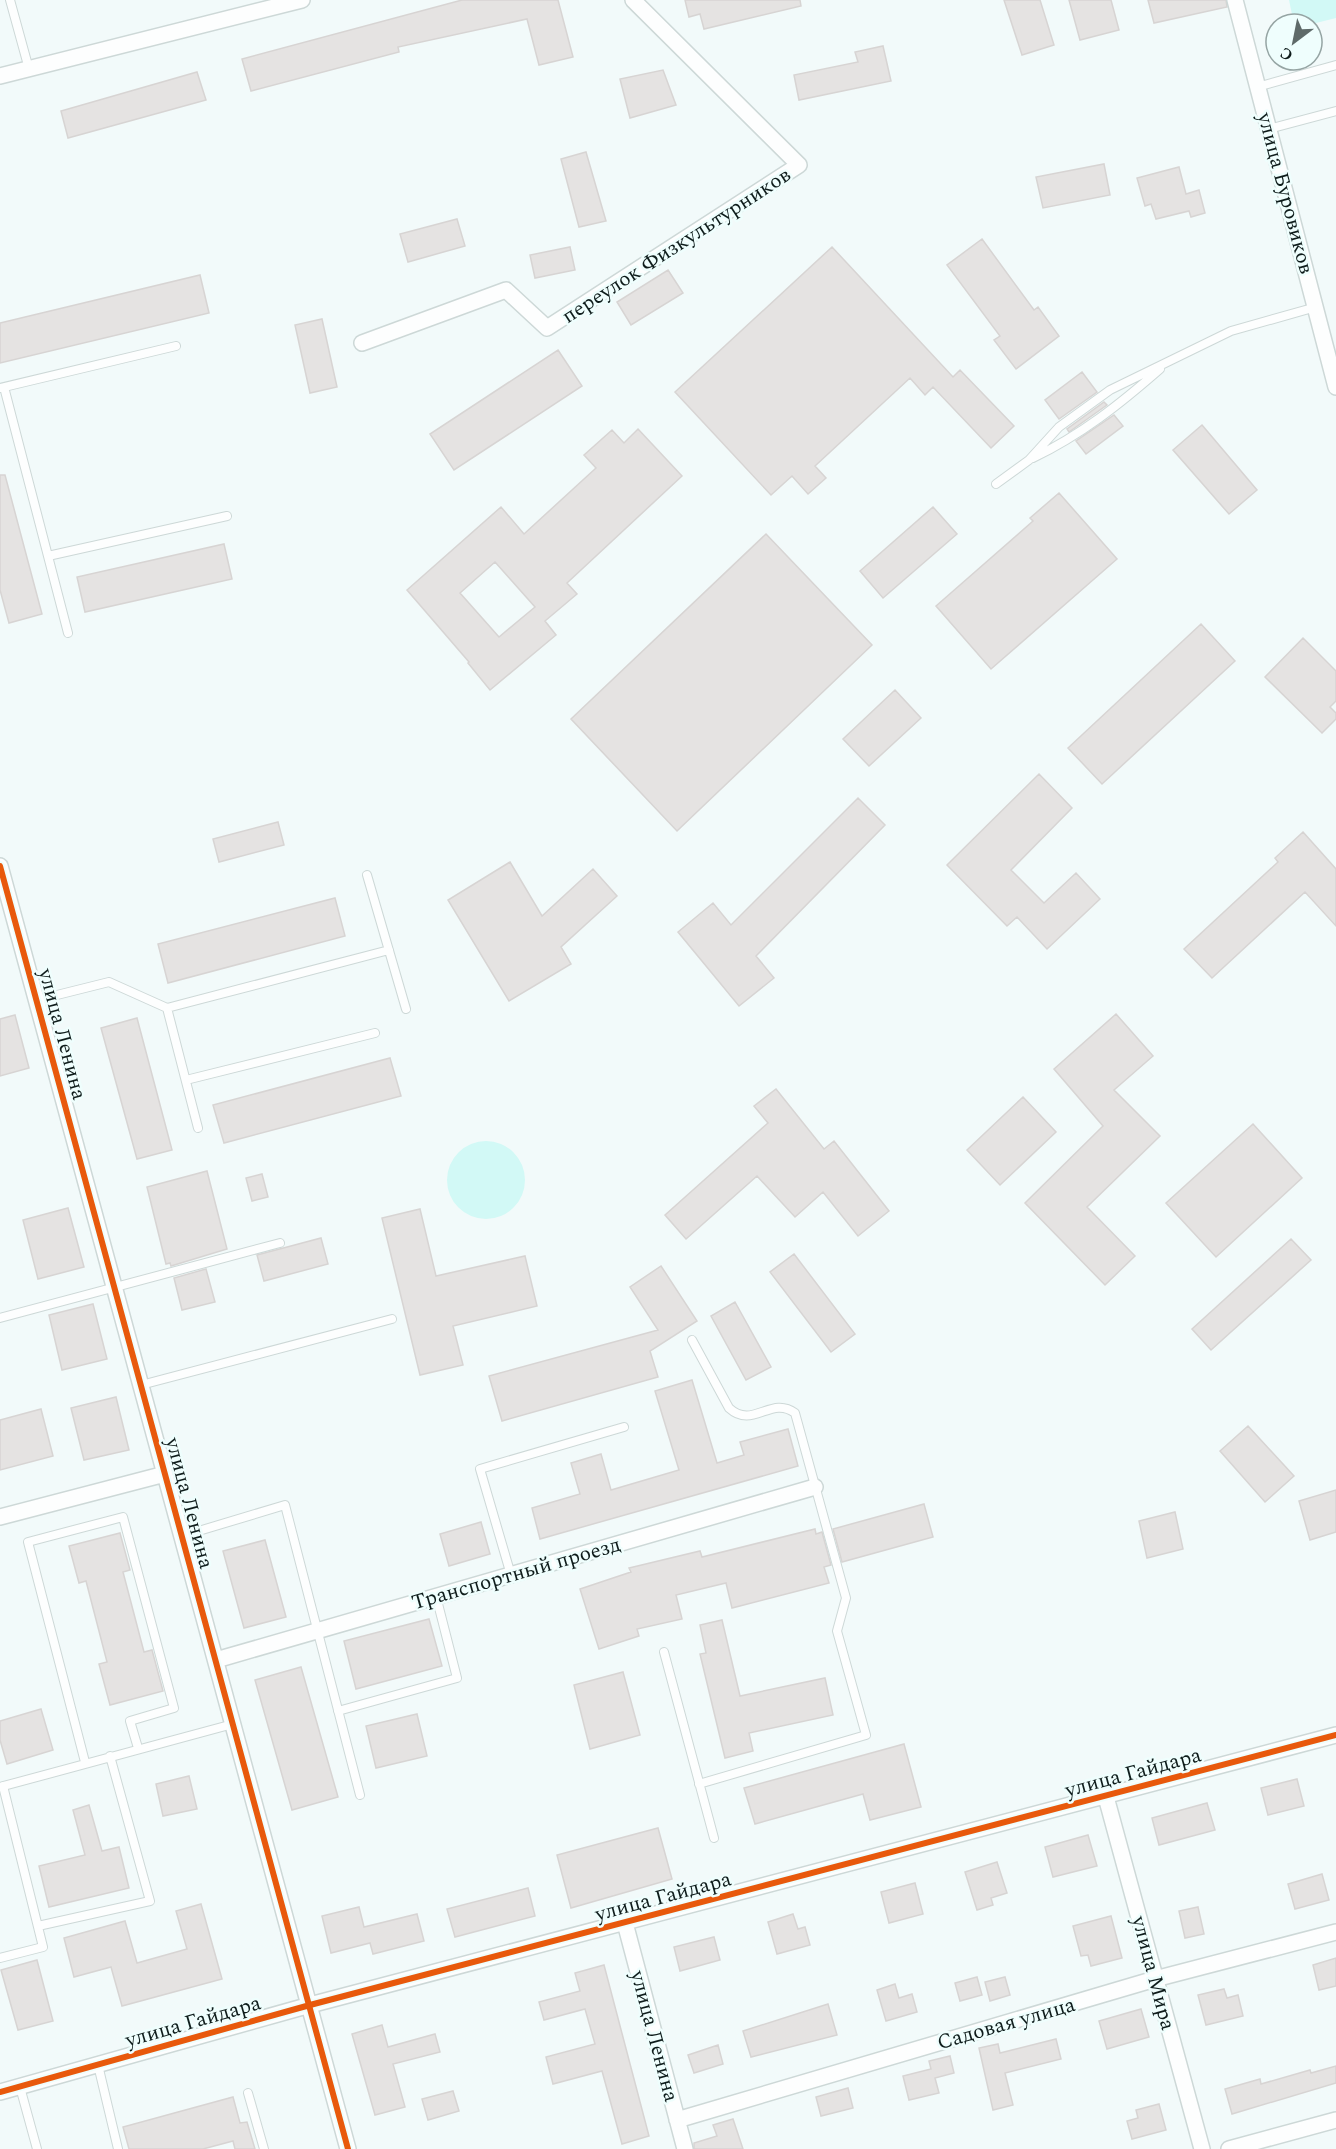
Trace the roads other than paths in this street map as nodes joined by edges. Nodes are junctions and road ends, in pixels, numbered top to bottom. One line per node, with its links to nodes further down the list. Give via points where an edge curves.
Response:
1 (10, 0): 6 (lane)
2 (302, 0): 6 (street)
3 (633, 0): 12 (street, переулок Физкультурников, via 800,165 547,328 507,290)
4 (1235, 0): 8 (street, улица Буровиков)
5 (1336, 65): 8 (lane)
6 (29, 69): 7 (street)
7 (0, 76)
8 (1257, 87): 10 (street, улица Буровиков)
9 (1336, 111): 10 (lane)
10 (1269, 129): 11 (street, улица Буровиков)
11 (1316, 307): 14 (lane, via 1231,331); 16 (street, улица Буровиков)
12 (362, 343)
13 (176, 346): 15 (lane)
14 (1169, 361): 17 (lane, via 1111,411 1069,440); 17 (lane, via 1100,397 1059,427)
15 (2, 387): 20 (lane)
16 (1336, 387)
17 (1029, 460): 18 (lane)
18 (996, 484)
19 (227, 516): 20 (lane)
20 (48, 556): 21 (lane)
21 (68, 633)
22 (0, 866): 25 (street, улица Ленина)
23 (367, 875): 24 (lane)
24 (389, 950): 26 (lane); 27 (lane)
25 (37, 1000): 26 (lane, via 109,982); 32 (street, улица Ленина)
26 (167, 1008): 29 (lane)
27 (406, 1009)
28 (375, 1033): 29 (lane)
29 (186, 1080): 30 (lane)
30 (198, 1128)
31 (280, 1243): 32 (lane)
32 (115, 1288): 33 (lane); 36 (street, улица Ленина)
33 (0, 1318)
34 (392, 1319): 36 (lane)
35 (692, 1340): 39 (lane, via 729,1408 738,1416 777,1407 787,1407 795,1413)
36 (141, 1385): 38 (street, улица Ленина)
37 (624, 1427): 42 (lane, via 480,1469)
38 (165, 1474): 40 (street); 41 (street, улица Ленина)
39 (815, 1487): 42 (street, Транспортный проезд); 53 (lane, via 846,1599 837,1631 866,1735)
40 (0, 1517)
41 (182, 1536): 44 (lane, via 285,1505); 46 (street, улица Ленина)
42 (511, 1575): 43 (street, Транспортный проезд)
43 (436, 1596): 44 (street, Транспортный проезд); 47 (lane, via 457,1678)
44 (317, 1631): 46 (street, Транспортный проезд); 47 (lane)
45 (664, 1652): 53 (lane)
46 (216, 1660): 48 (street, улица Ленина)
47 (338, 1711): 55 (lane)
48 (233, 1724): 50 (lane); 63 (street, улица Ленина)
49 (1336, 1735): 56 (street, улица Гайдара)
50 (138, 1748): 51 (lane); 52 (lane, via 130,1721 174,1708 123,1517 28,1542)
51 (110, 1756): 52 (lane); 59 (lane, via 150,1901)
52 (85, 1762): 54 (lane)
53 (699, 1784): 57 (lane)
54 (1, 1786): 59 (lane)
55 (360, 1796)
56 (1106, 1797): 58 (street, улица Гайдара); 62 (street, улица Мира)
57 (714, 1838)
58 (625, 1923): 63 (street, улица Гайдара); 68 (street, улица Ленина)
59 (38, 1926): 61 (lane, via 43,1947)
60 (1336, 1932): 62 (street, Садовая улица)
61 (0, 1958)
62 (1155, 1979): 68 (street, Садовая улица); 75 (street, улица Мира)
63 (310, 2005): 64 (street, улица Гайдара); 73 (street, улица Ленина)
64 (98, 2066): 65 (street, улица Гайдара); 71 (lane)
65 (20, 2087): 66 (street, улица Гайдара); 70 (lane)
66 (0, 2092)
67 (248, 2093): 72 (lane)
68 (677, 2120): 74 (street, улица Ленина)
69 (1336, 2120): 76 (street)
70 (37, 2149)
71 (118, 2149)
72 (264, 2149)
73 (348, 2149)
74 (685, 2149)
75 (1202, 2149)
76 (1229, 2149)

